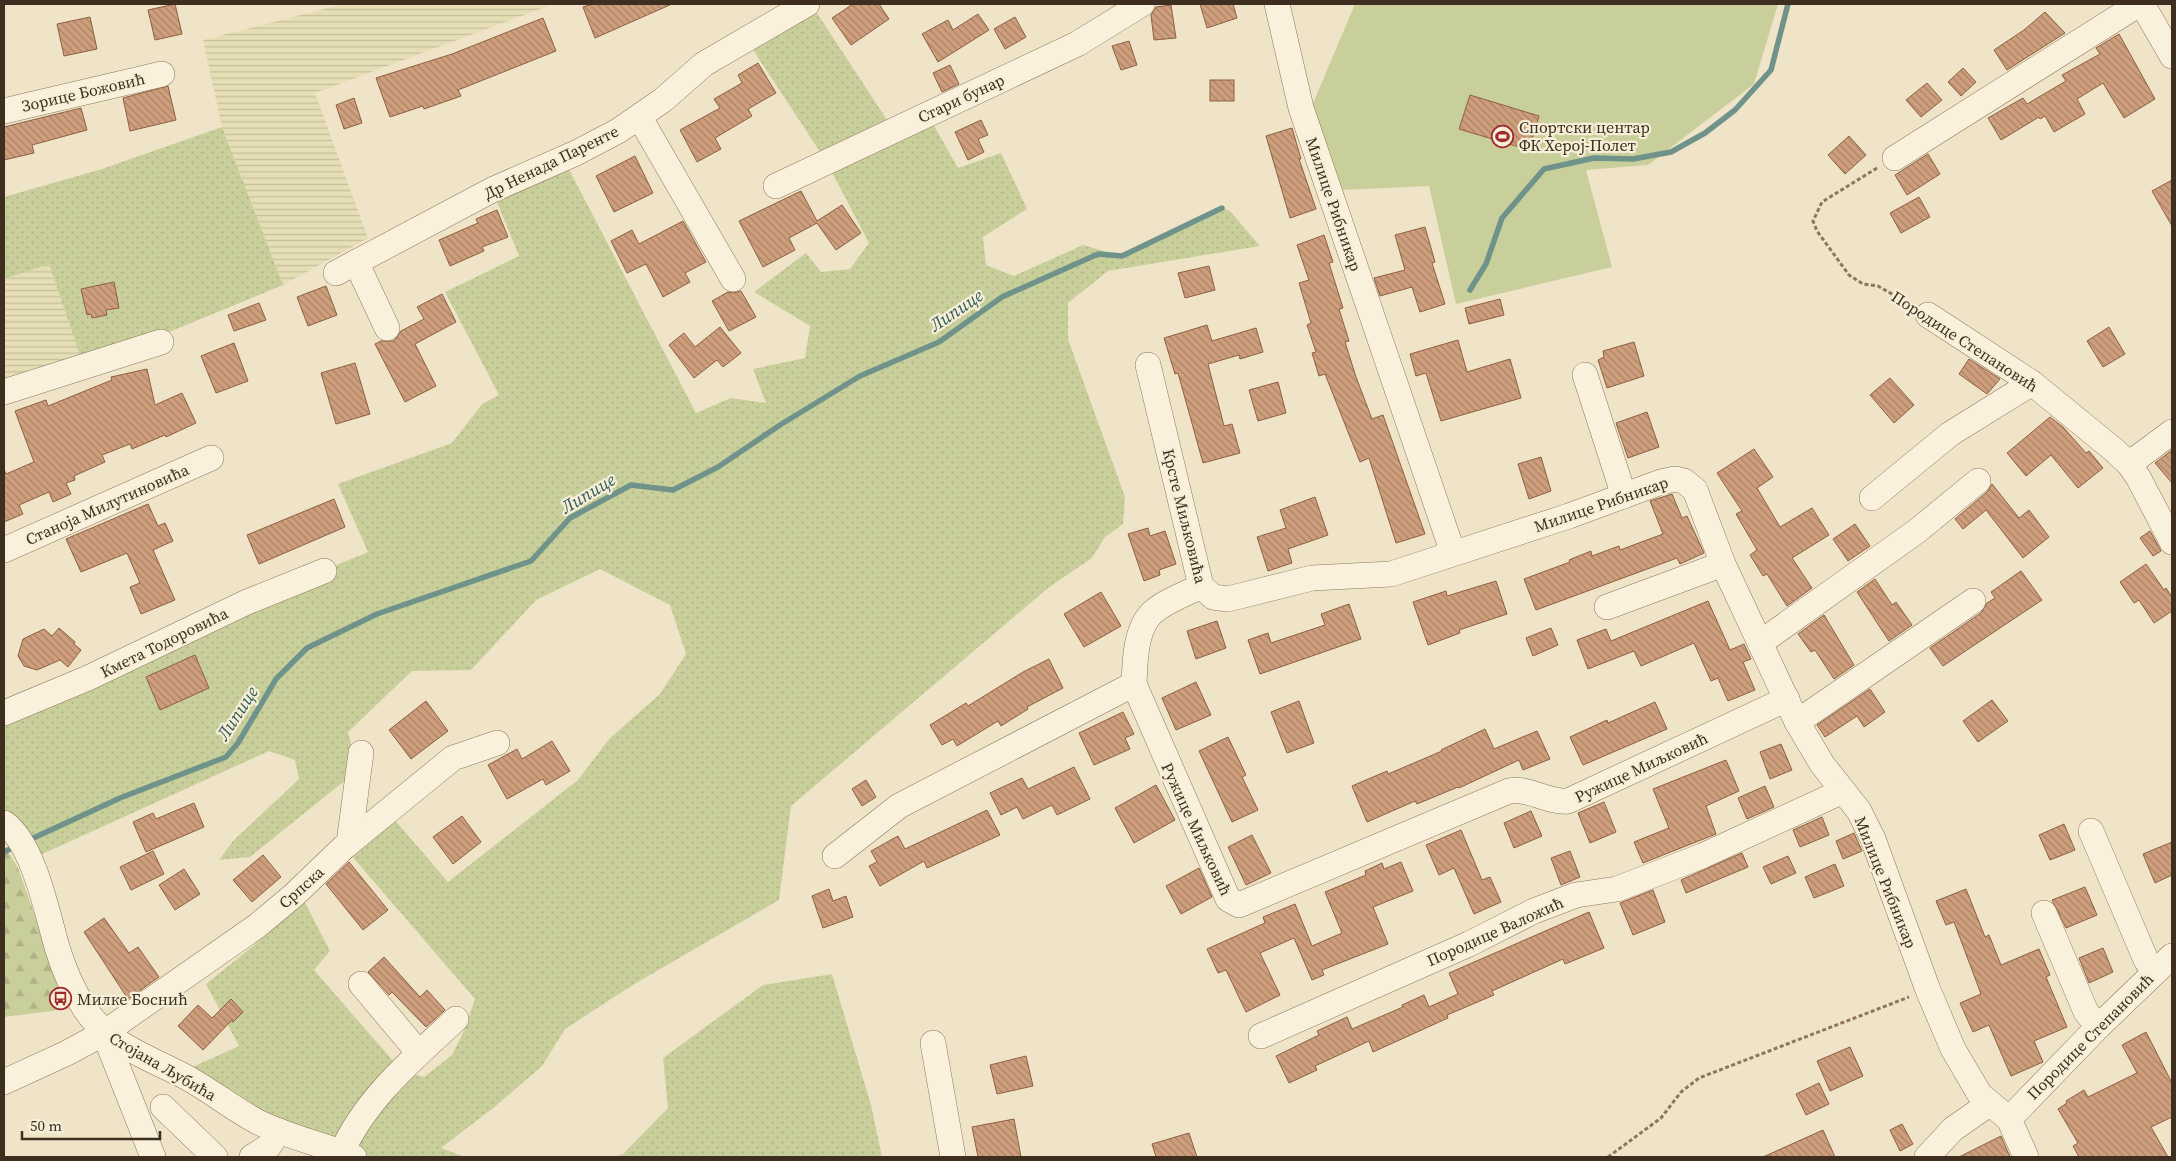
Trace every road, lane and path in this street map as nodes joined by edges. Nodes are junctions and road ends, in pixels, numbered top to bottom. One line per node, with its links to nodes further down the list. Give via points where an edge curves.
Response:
1 (808, 4): 8 (street, Др Ненада Паренте, via 704,64)
2 (1142, 4): 10 (street, Стари бунар, via 1076,44)
3 (1277, 4): 27 (street, Милице Рибникар, via 1302,108)
4 (2140, 4): 5 (street); 9 (street)
5 (2172, 56)
6 (162, 74): 7 (street, Зорице Божовић)
7 (4, 110)
8 (640, 118): 11 (street); 13 (street, Др Ненада Паренте, via 593,145 492,190 346,268)
9 (1895, 158): 12 (path, Породице Степановић, via 1822,202 1813,221 1823,240 1855,280 1878,286)
10 (776, 186)
11 (733, 279)
12 (1928, 315): 17 (street, Породице Степановић)
13 (387, 328)
14 (161, 342): 18 (street)
15 (1148, 365): 30 (street, Крсте Миљковића)
16 (1585, 375): 23 (street)
17 (2032, 383): 21 (street, Породице Степановић); 24 (street, via 1950,434)
18 (4, 392)
19 (2172, 432): 21 (street)
20 (210, 458): 26 (street, Станоја Милутиновића)
21 (2129, 464): 25 (street, Породице Степановић)
22 (1978, 482): 33 (street, via 1917,531)
23 (1624, 496): 27 (street, Милице Рибникар); 28 (street, Милице Рибникар, via 1661,482 1684,481 1695,490)
24 (1872, 498)
25 (2172, 542)
26 (4, 550)
27 (1453, 553): 30 (street, Крсте Миљковића, via 1391,574 1312,578 1228,599 1213,597)
28 (1723, 564): 32 (street); 33 (street, Милице Рибникар)
29 (324, 571): 36 (street, Кмета Тодоровића, via 247,602 88,678)
30 (1202, 586): 34 (street, via 1150,615 1135,657)
31 (1973, 600): 37 (street)
32 (1607, 608)
33 (1760, 643): 35 (street, Милице Рибникар)
34 (1134, 684): 35 (street, Ружице Миљковић, via 1228,899 1239,905 1509,790 1522,790 1553,801 1568,801); 44 (street, via 898,806)
35 (1787, 699): 37 (street, Милице Рибникар)
36 (4, 713)
37 (1797, 722): 40 (street, Милице Рибникар)
38 (496, 744): 43 (street, Српска, via 453,758)
39 (362, 754): 43 (street)
40 (1843, 791): 48 (street, Милице Рибникар, via 1859,811 1873,839); 52 (street, Породице Валожић, via 1693,860 1617,889 1576,895 1534,911 1462,947)
41 (2091, 831): 46 (street, via 2146,960)
42 (15, 837): 51 (street, Стојана Љубића, via 38,879 68,976 84,1008)
43 (350, 843): 51 (street, Српска, via 257,926)
44 (835, 856)
45 (2044, 912): 50 (street, via 2086,1012)
46 (2163, 963): 50 (street, Породице Степановић)
47 (361, 984): 54 (street)
48 (1928, 990): 56 (street, Милице Рибникар, via 1953,1049 1980,1095); 66 (path, via 1699,1078 1681,1092 1661,1118)
49 (456, 1019): 54 (street)
50 (2098, 1027): 58 (street, Породице Степановић)
51 (104, 1033): 55 (street, Српска); 59 (street, Стојана Љубића); 62 (street)
52 (1261, 1036)
53 (933, 1043): 65 (street)
54 (419, 1054): 60 (street, via 401,1070 361,1119)
55 (4, 1082)
56 (1989, 1104): 58 (street, Милице Рибникар); 61 (street, via 1953,1129)
57 (163, 1107): 63 (street)
58 (2009, 1119): 67 (street, Милице Рибникар)
59 (279, 1132): 60 (street, Стојана Љубића); 64 (street, via 269,1146)
60 (348, 1155)
61 (1931, 1156)
62 (153, 1157)
63 (215, 1157)
64 (252, 1157)
65 (953, 1157)
66 (1608, 1157)
67 (2026, 1157)

